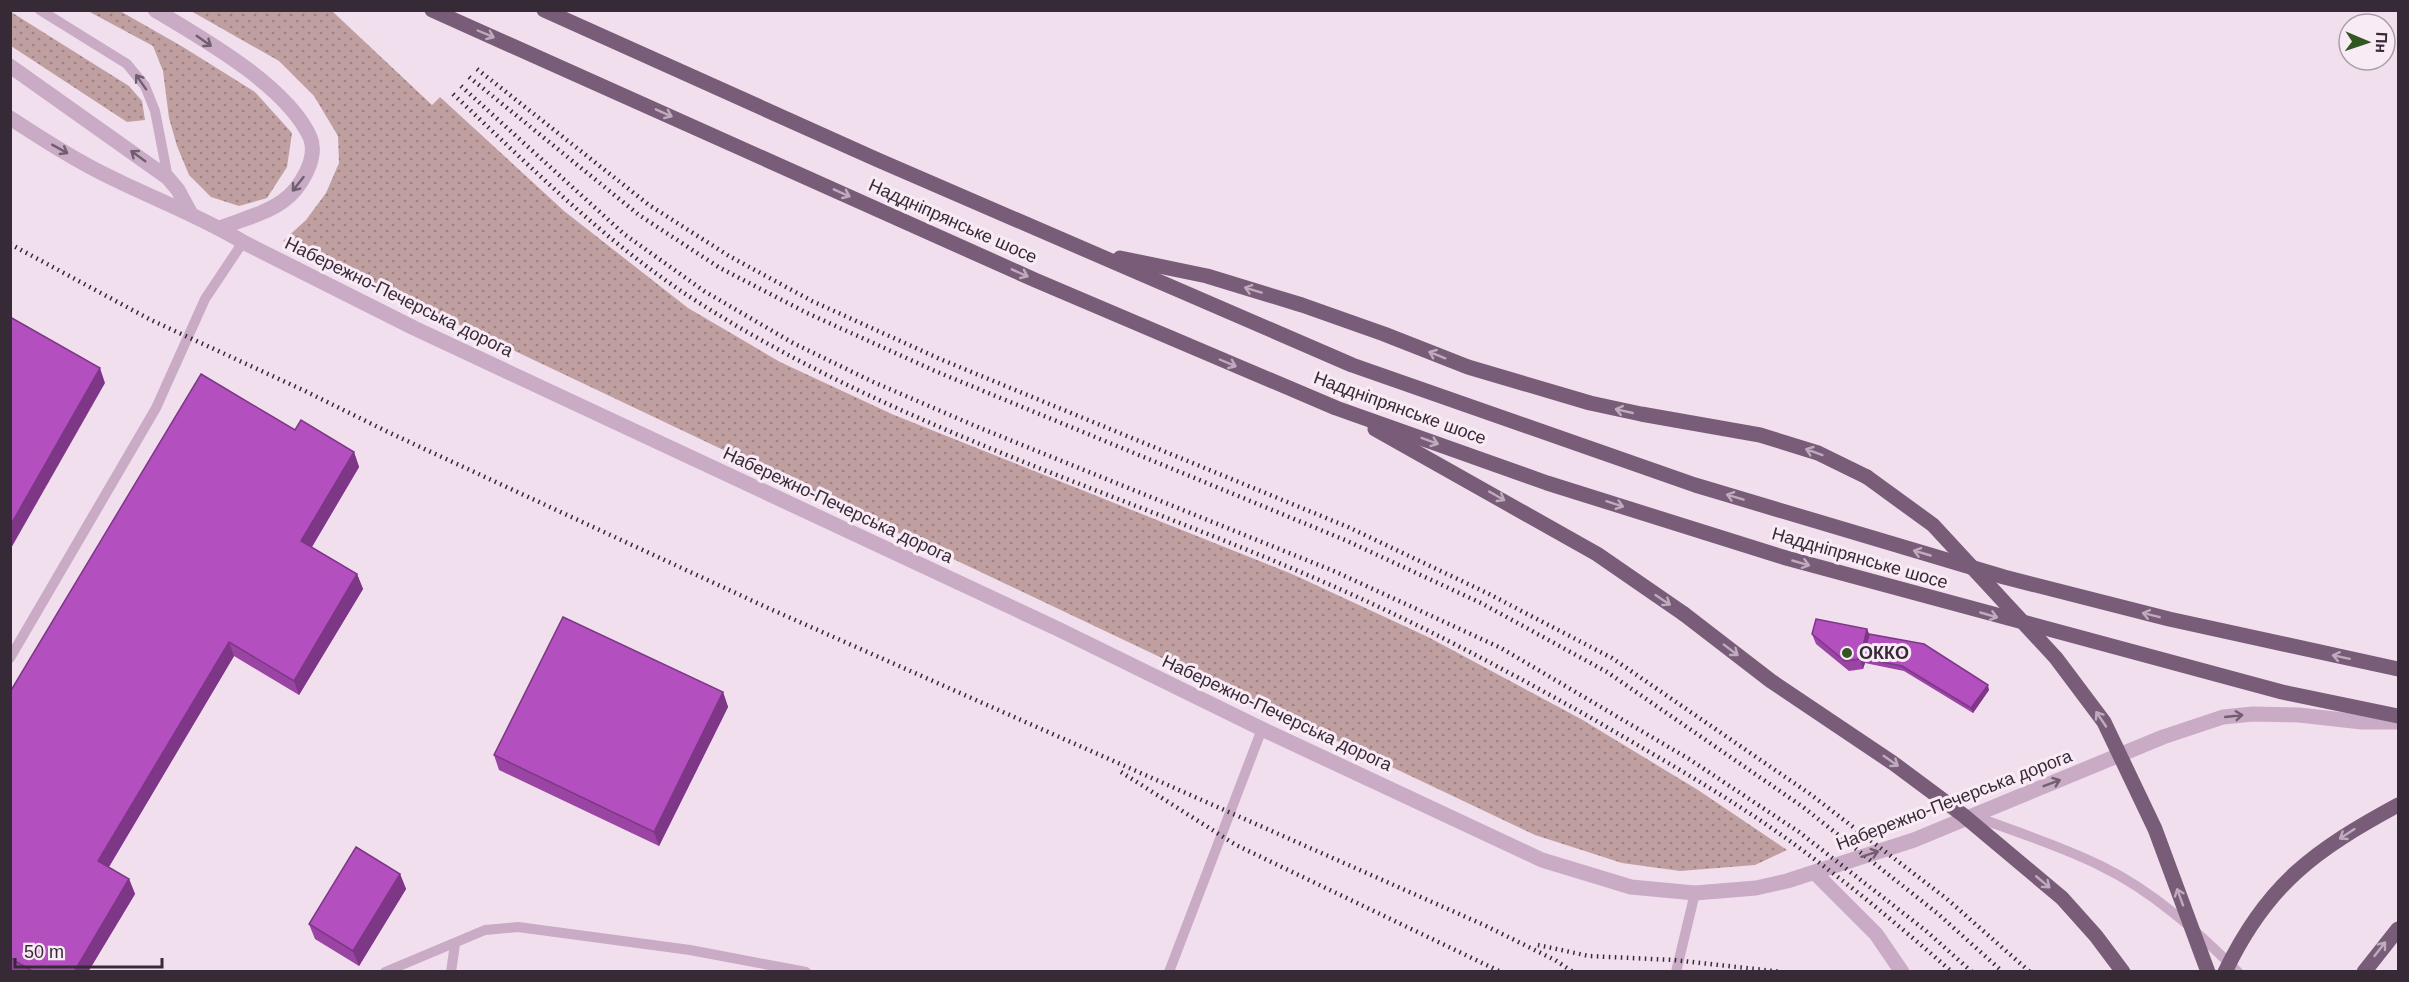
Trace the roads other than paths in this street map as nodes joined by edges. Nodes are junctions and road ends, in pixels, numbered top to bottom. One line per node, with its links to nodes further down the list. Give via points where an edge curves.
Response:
1 (40, 10): 7 (lane, one-way to 1, via 155,111 145,86 127,64)
2 (155, 10): 9 (street, one-way to 9, via 260,80 292,109 311,139 312,158 304,178 285,200)
3 (432, 10): 12 (main road, Наддніпрянське шосе, one-way to 12, via 1035,279)
4 (544, 10): 11 (main road, Наддніпрянське шосе)
5 (10, 66): 7 (street, one-way to 5)
6 (10, 118): 8 (street, Набережно-Печерська дорога, one-way to 8, via 112,178)
7 (168, 178): 8 (street)
8 (191, 214): 9 (street, Набережно-Печерська дорога)
9 (220, 228): 10 (street, Набережно-Печерська дорога)
10 (243, 242): 13 (lane, via 206,299 156,408); 17 (street, Набережно-Печерська дорога, via 414,328 1058,629)
11 (1088, 251): 14 (main road, Наддніпрянське шосе, one-way to 11, via 2169,619 2004,577 1695,485 1352,365); 31 (main road, one-way to 11, bridge, via 2155,829 2104,722 2055,658 1933,525 1867,477 1818,453 1760,435 1590,403 1468,367 1384,334 1207,276)
12 (1336, 408): 15 (main road, Наддніпрянське шосе, one-way to 15, via 1547,483 1786,558 2225,678); 30 (main road, one-way to 30, bridge, via 1597,554 1771,681 1893,763 1963,815 2062,898)
13 (10, 658)
14 (2398, 669)
15 (2398, 716)
16 (2398, 722): 19 (street, Набережно-Печерська дорога, one-way to 16, via 2163,737 2223,717 2299,715)
17 (1262, 729): 21 (street, Набережно-Печерська дорога, via 1542,860 1631,887); 27 (lane)
18 (2398, 805): 32 (main road, one-way to 32, bridge, via 2318,853 2285,881 2238,945)
19 (1974, 816): 20 (street, Набережно-Печерська дорога, one-way to 19); 33 (lane, via 2102,866 2153,898 2211,944)
20 (1815, 873): 21 (street, Набережно-Печерська дорога, via 1756,888); 29 (street, via 1876,934)
21 (1695, 893): 28 (lane)
22 (2398, 929): 34 (main road, one-way to 22)
23 (455, 944): 24 (lane); 25 (lane); 26 (lane, via 485,930 518,927 690,950)
24 (386, 972)
25 (451, 972)
26 (806, 972)
27 (1168, 972)
28 (1676, 972)
29 (1902, 972)
30 (2123, 972)
31 (2208, 972)
32 (2225, 972)
33 (2238, 972)
34 (2364, 972)

